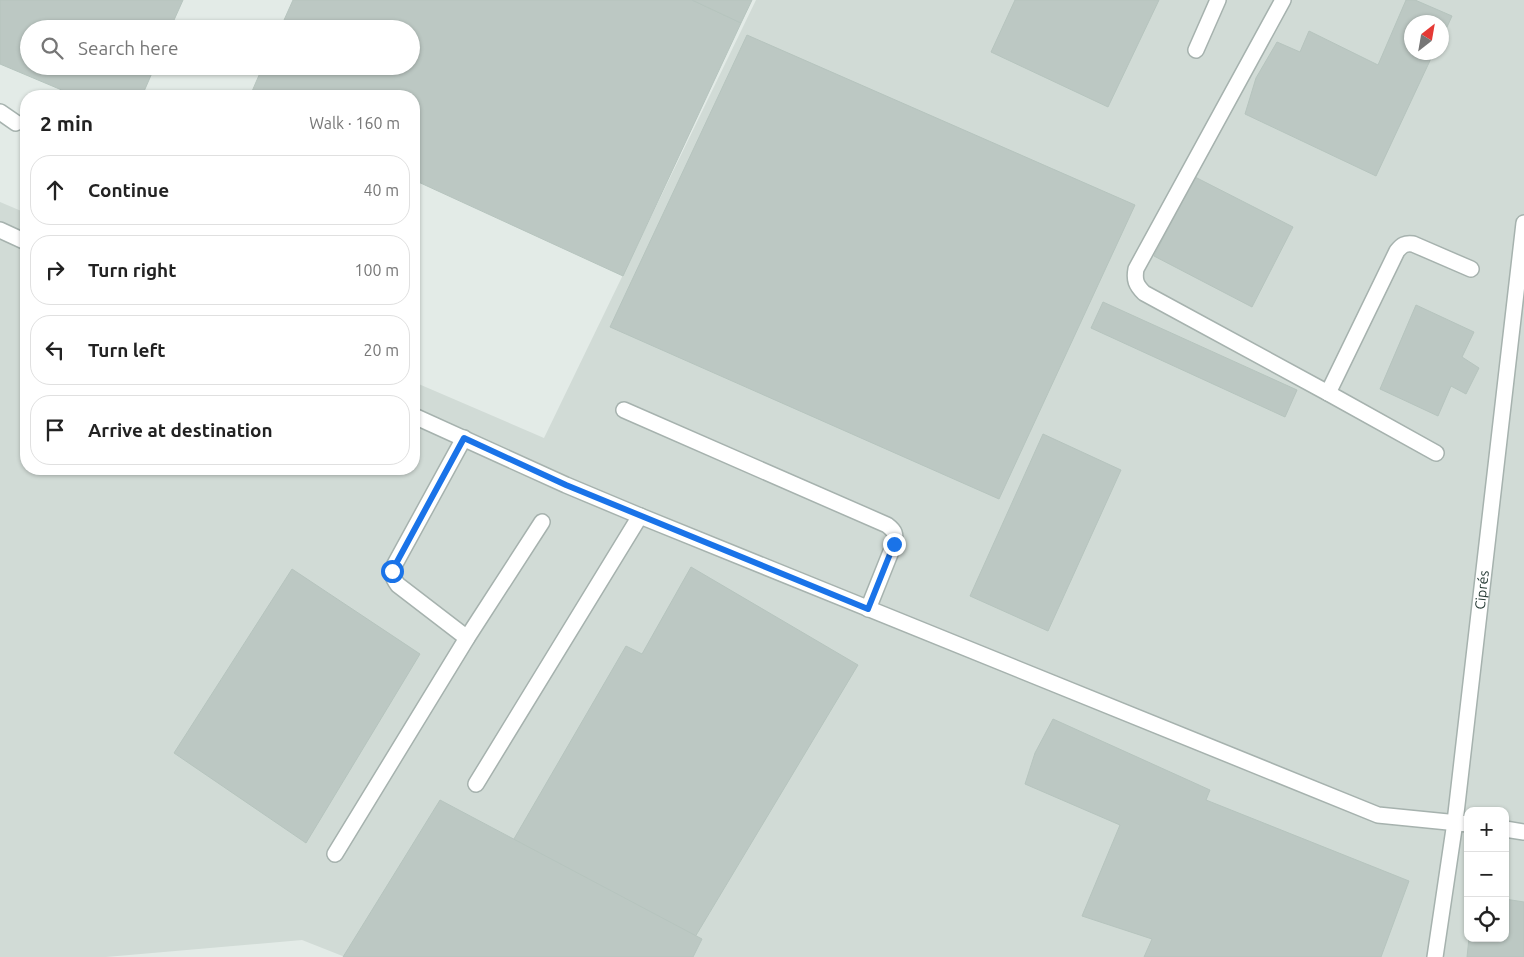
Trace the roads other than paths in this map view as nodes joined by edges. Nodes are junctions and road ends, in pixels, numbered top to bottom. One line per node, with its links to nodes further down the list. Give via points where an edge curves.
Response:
1 (1218, 0): 3 (street)
2 (1283, 0): 10 (street, via 1134,278 1144,293)
3 (1196, 50)
4 (0, 112): 5 (street)
5 (16, 123)
6 (1524, 223): 20 (street, Ciprés)
7 (0, 230): 8 (street)
8 (20, 239)
9 (1471, 269): 10 (street, via 1413,244 1401,246)
10 (1328, 393): 14 (street)
11 (624, 410): 17 (street, via 894,530 894,544)
12 (420, 419): 13 (street)
13 (464, 438): 15 (street); 18 (street, via 392,571 392,577)
14 (1436, 453)
15 (640, 516): 17 (street); 19 (street)
16 (542, 522): 18 (street)
17 (868, 609): 20 (street, via 1378,815)
18 (467, 638): 23 (street)
19 (476, 784)
20 (1461, 823): 24 (street, Ciprés)
21 (1509, 830): 22 (street)
22 (1524, 832)
23 (335, 854)
24 (1435, 957)

